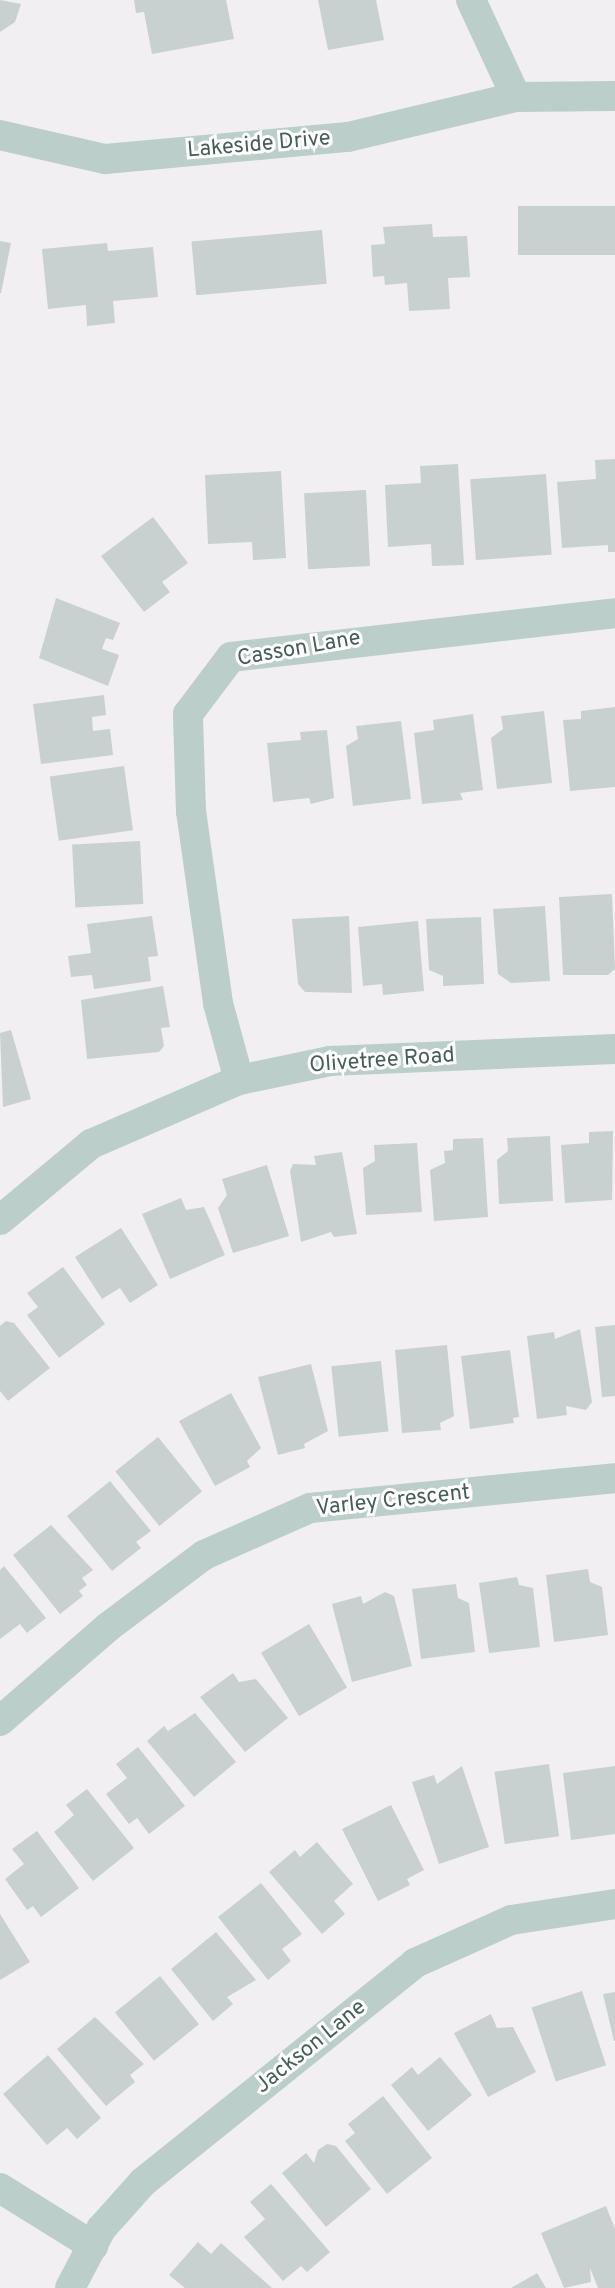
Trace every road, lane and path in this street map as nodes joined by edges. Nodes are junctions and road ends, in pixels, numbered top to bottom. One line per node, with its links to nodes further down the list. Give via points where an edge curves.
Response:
1 (471, 0): 3 (street)
2 (615, 96): 3 (street, Lakeside Drive)
3 (516, 97): 4 (street, Lakeside Drive, via 348,137 105,159)
4 (0, 135)
5 (615, 613): 7 (street, Casson Lane, via 231,657 188,714 191,812 218,1003)
6 (615, 1049): 7 (street, Olivetree Road, via 330,1061)
7 (239, 1080): 8 (street, Olivetree Road, via 91,1144)
8 (0, 1220)
9 (615, 1478): 10 (street, Varley Crescent, via 310,1508 204,1555 108,1627)
10 (0, 1721)
11 (615, 1904): 13 (street, Jackson Lane, via 511,1920 415,1963 143,2182 101,2229)
12 (0, 2188): 13 (street)
13 (93, 2246): 14 (street, Jackson Lane)
14 (70, 2288)

